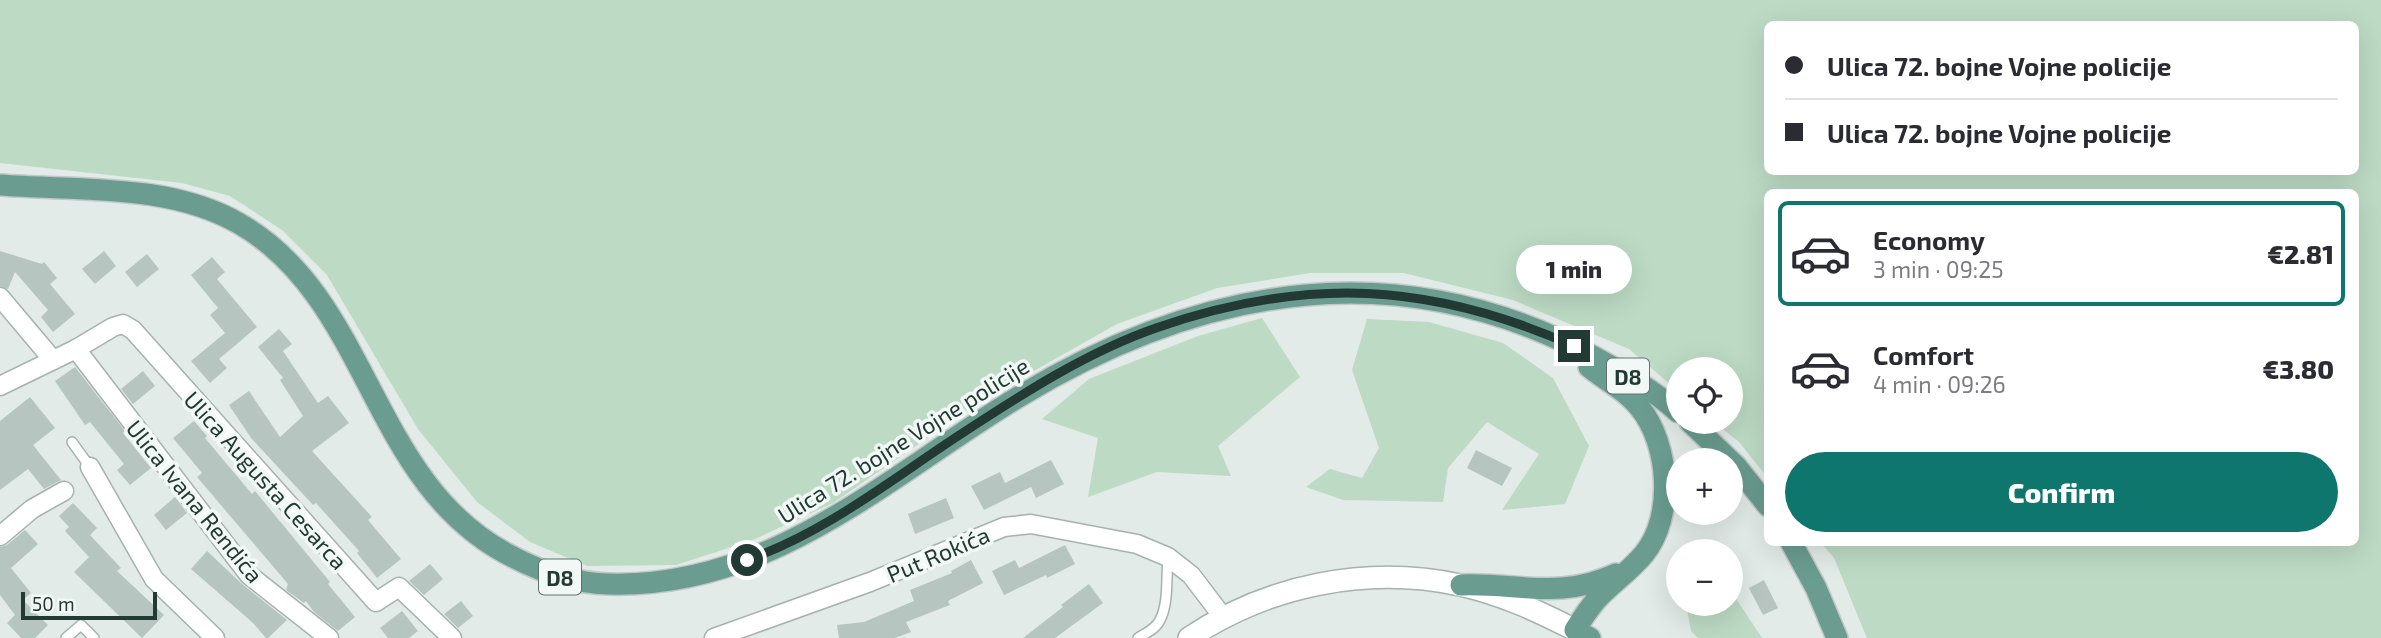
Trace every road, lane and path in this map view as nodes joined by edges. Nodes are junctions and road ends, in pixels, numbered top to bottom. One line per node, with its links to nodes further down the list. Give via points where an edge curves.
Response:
1 (0, 185): 3 (main road, Ulica 72. bojne Vojne policije / D8, via 172,199 237,222 281,254 310,287 398,442 444,507 472,533 533,567 571,580 608,584 706,574 767,553 824,524 1021,396 1091,357 1155,328 1227,308 1294,295 1384,293 1490,314)
2 (0, 297): 5 (street)
3 (1574, 346): 7 (main road, Ulica 72. bojne Vojne policije / D8); 16 (main road, via 1583,362 1639,406 1653,427 1662,457 1661,513 1646,552)
4 (76, 349): 5 (street); 23 (street, Ulica Ivana Rendića, via 249,575); 24 (street, Ulica Augusta Cesarca, via 113,327 123,324 133,330 376,602 399,587)
5 (53, 360): 6 (street)
6 (0, 386)
7 (1666, 402)
8 (1703, 434): 12 (main road)
9 (72, 442): 10 (lane)
10 (90, 467): 22 (street, via 154,579)
11 (64, 491): 13 (street, via 32,509)
12 (1764, 501)
13 (0, 536)
14 (1793, 546): 28 (main road)
15 (1168, 557): 18 (street, Put Rokića, via 1191,575); 25 (street, Put Rokića, via 1136,544 1067,530 1031,524 1004,527); 26 (lane, via 1160,621)
16 (1631, 568): 17 (main road, via 1569,589); 19 (main road, via 1597,599)
17 (1461, 585): 18 (street, via 1401,579 1339,580 1272,596); 19 (street, via 1537,610)
18 (1223, 617): 27 (street)
19 (1579, 635)
20 (66, 638): 21 (lane, via 81,625)
21 (94, 638)
22 (215, 638)
23 (329, 638)
24 (452, 638)
25 (714, 638)
26 (1138, 638)
27 (1189, 638)
28 (1837, 638)

